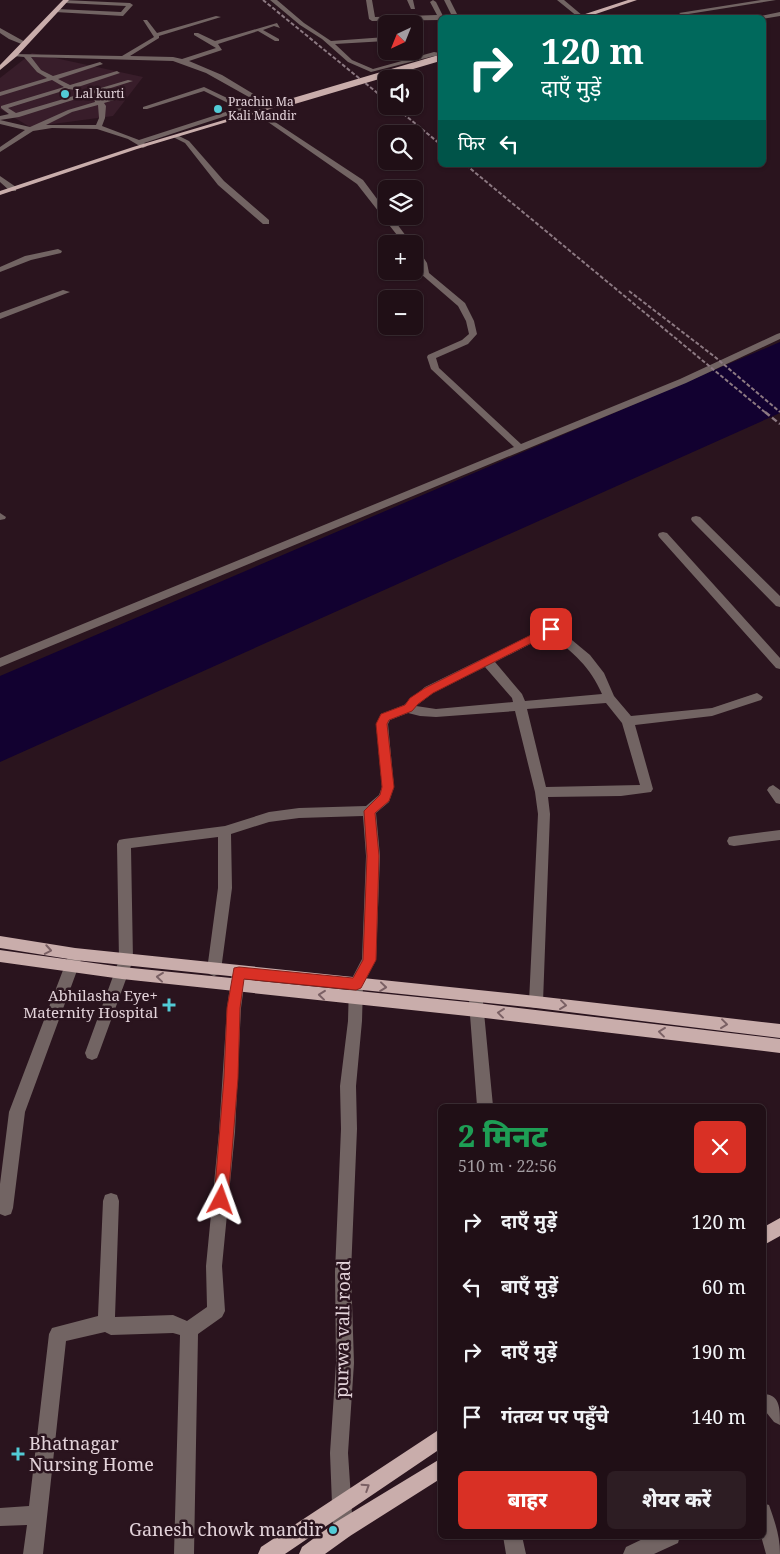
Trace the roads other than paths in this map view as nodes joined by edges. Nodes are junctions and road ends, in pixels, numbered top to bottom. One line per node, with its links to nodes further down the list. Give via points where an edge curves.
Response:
1 (63, 0): 12 (main road); 12 (street, via 130,5 123,14); 31 (main road)
2 (273, 0): 33 (street)
3 (369, 0): 22 (street, via 372,19)
4 (410, 0): 10 (street)
5 (447, 0): 16 (street)
6 (560, 0): 17 (street)
7 (634, 0): 18 (main road)
8 (772, 0): 11 (street)
9 (433, 2): 15 (street)
10 (413, 8)
11 (701, 10): 13 (street); 19 (street)
12 (57, 11): 31 (main road)
13 (682, 13)
14 (780, 14): 20 (street)
15 (439, 15)
16 (454, 15)
17 (576, 15)
18 (585, 15)
19 (708, 15)
20 (766, 16)
21 (218, 17): 28 (street)
22 (438, 17)
23 (145, 21): 28 (street)
24 (278, 27): 25 (street, via 275,24)
25 (258, 29): 29 (street); 32 (street)
26 (0, 30): 31 (street)
27 (196, 34): 32 (street)
28 (157, 35): 38 (street)
29 (277, 40)
30 (378, 40): 33 (street)
31 (23, 42): 34 (main road); 40 (main road)
32 (214, 43): 41 (street, via 220,49)
33 (330, 43): 36 (street, via 350,61 373,71)
34 (15, 55): 35 (street); 43 (main road)
35 (26, 56): 37 (street); 45 (street, via 39,71)
36 (438, 56): 59 (main road, bridge)
37 (86, 57): 38 (street); 42 (street)
38 (124, 57): 39 (street)
39 (153, 58): 41 (street); 44 (street)
40 (0, 61)
41 (183, 61): 53 (street, via 215,74 263,102)
42 (100, 64): 44 (street); 45 (street)
43 (0, 68)
44 (113, 71): 46 (street); 48 (street, via 130,81)
45 (54, 79): 46 (street); 47 (street)
46 (70, 87): 48 (street); 51 (street)
47 (0, 94)
48 (85, 94): 50 (street); 54 (street)
49 (119, 97): 50 (street)
50 (101, 103): 57 (street, via 102,118); 58 (street, via 70,111)
51 (1, 107): 54 (street)
52 (145, 108): 53 (street, via 204,89)
53 (245, 109): 60 (street)
54 (17, 116): 55 (street)
55 (0, 120): 58 (street)
56 (270, 121): 65 (street, via 360,182)
57 (98, 127): 58 (street); 60 (street)
58 (31, 129): 61 (street)
59 (175, 136): 60 (main road); 66 (street, via 187,142 221,184)
60 (141, 144): 63 (main road)
61 (0, 150)
62 (0, 178): 63 (street)
63 (13, 188): 64 (main road)
64 (0, 193)
65 (378, 205)
66 (266, 222)
67 (58, 251): 69 (street, via 28,258)
68 (423, 263): 73 (street, via 425,274 462,306 473,334 469,340 431,357 435,370)
69 (0, 270)
70 (66, 292): 71 (street)
71 (0, 316)
72 (780, 336): 73 (street, via 683,381)
73 (520, 448): 78 (street)
74 (696, 520): 76 (street)
75 (663, 535): 79 (street)
76 (780, 602)
77 (488, 661): 81 (street, via 551,629 586,658 600,676); 82 (street, via 518,697); 83 (street, via 429,690)
78 (0, 663)
79 (780, 664)
80 (757, 696): 84 (street, via 712,712)
81 (609, 698): 82 (street); 84 (street)
82 (521, 706): 83 (street, via 436,712); 85 (street)
83 (408, 708): 86 (street, via 385,717 382,724 388,787 385,798)
84 (628, 722): 85 (street, via 647,789)
85 (541, 792): 97 (street, via 544,814)
86 (369, 811): 87 (street, via 269,817); 96 (street, via 373,856 369,960)
87 (225, 831): 93 (street, via 124,844); 94 (street, via 225,888)
88 (780, 835): 89 (street)
89 (734, 841)
90 (0, 942): 92 (main road, one-way to 92)
91 (0, 956): 92 (main road)
92 (73, 961): 93 (main road); 104 (street, via 17,1112)
93 (124, 966): 94 (main road); 95 (main road, one-way to 93); 101 (street)
94 (214, 970): 95 (main road)
95 (238, 979): 96 (main road); 108 (street, via 214,1266 216,1311)
96 (356, 991): 98 (main road); 113 (street, purwa vali road, via 348,1086 343,1272 345,1363 339,1453)
97 (536, 1002): 98 (main road); 99 (main road, one-way to 99)
98 (476, 1003): 100 (main road, one-way to 98); 102 (street)
99 (780, 1031)
100 (780, 1046)
101 (92, 1053)
102 (485, 1104)
103 (111, 1201): 107 (street)
104 (4, 1208)
105 (780, 1226): 106 (main road)
106 (766, 1235)
107 (106, 1322): 108 (street, via 111,1326 173,1324); 114 (street, via 58,1334)
108 (189, 1330): 122 (street)
109 (766, 1403): 110 (street, via 771,1403)
110 (780, 1416)
111 (438, 1439): 113 (main road, one-way to 111)
112 (438, 1469): 117 (main road)
113 (342, 1503): 117 (street, purwa vali road); 123 (main road)
114 (38, 1516): 115 (street); 121 (street)
115 (0, 1517)
116 (766, 1526): 126 (street)
117 (343, 1529): 120 (main road)
118 (513, 1539): 124 (street)
119 (665, 1539): 125 (street)
120 (314, 1552)
121 (33, 1554)
122 (184, 1554)
123 (268, 1554)
124 (516, 1554)
125 (633, 1554)
126 (776, 1554)

